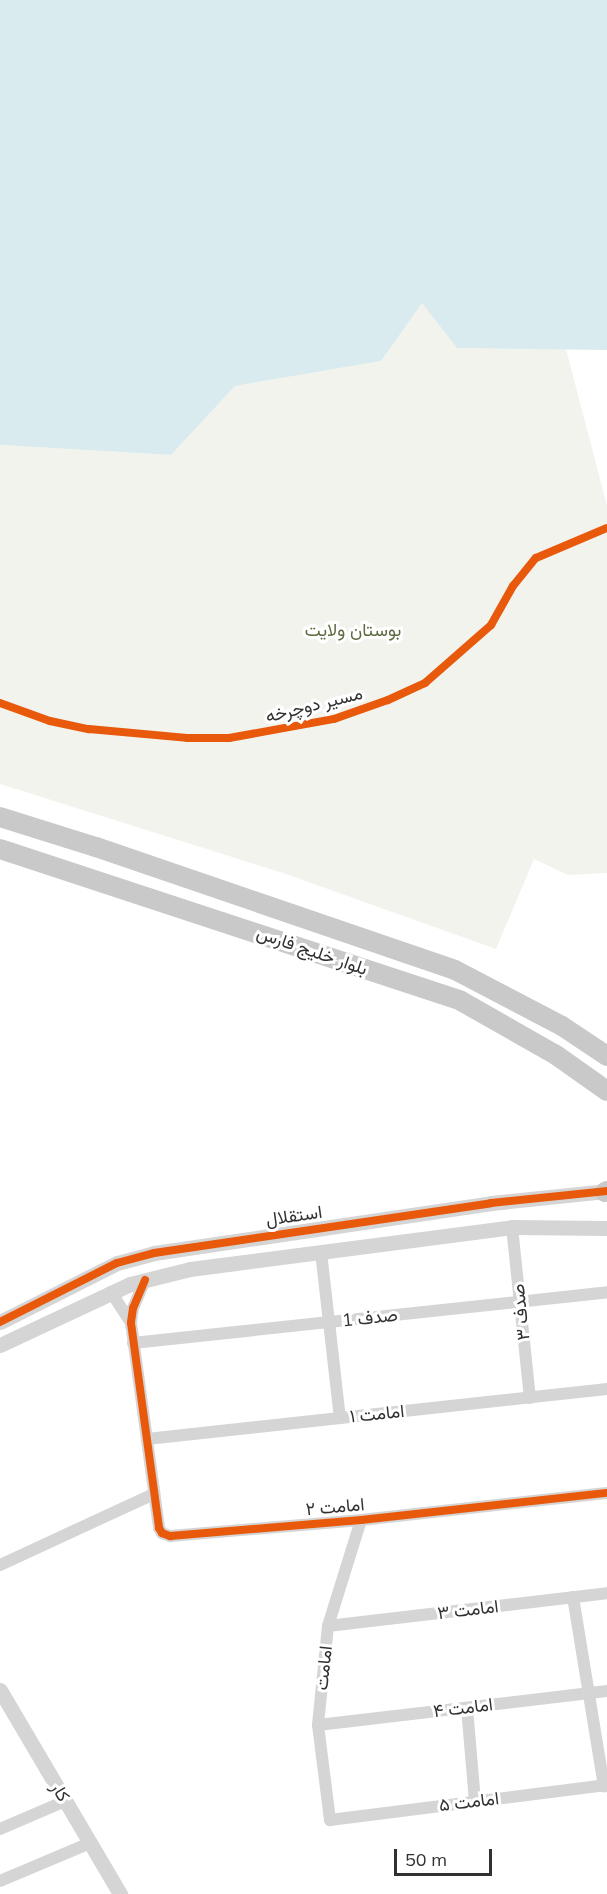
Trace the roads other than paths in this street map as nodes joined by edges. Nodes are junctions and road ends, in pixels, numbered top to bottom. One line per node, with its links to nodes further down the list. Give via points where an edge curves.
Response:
1 (0, 817): 3 (main road, بلوار خلیج فارس, via 455,970 562,1026)
2 (0, 849): 4 (main road, بلوار خلیج فارس, via 461,1001 556,1055)
3 (607, 1056)
4 (607, 1091)
5 (606, 1191): 13 (street, استقلال, via 491,1203 154,1253 117,1263)
6 (512, 1227): 7 (street); 8 (street); 12 (street, صدف ۳)
7 (607, 1228)
8 (321, 1252): 9 (street, via 190,1269); 15 (street)
9 (145, 1280): 10 (street); 14 (street)
10 (111, 1292): 14 (street); 17 (street)
11 (607, 1292): 12 (street, صدف 1)
12 (520, 1302): 15 (street, صدف 1); 19 (street, صدف ۳)
13 (0, 1322)
14 (131, 1323): 16 (street, امامت ۲)
15 (329, 1323): 16 (street, صدف 1); 20 (street)
16 (133, 1343): 21 (street, امامت ۲)
17 (0, 1345)
18 (607, 1389): 19 (street, امامت ۱)
19 (530, 1398): 20 (street, امامت ۱)
20 (340, 1418): 21 (street, امامت ۱)
21 (147, 1438): 23 (street, امامت ۲)
22 (607, 1493): 24 (street, امامت ۲)
23 (154, 1494): 24 (street, امامت ۲, via 159,1528 170,1536); 25 (street)
24 (361, 1520): 28 (street, امامت)
25 (0, 1565)
26 (607, 1593): 27 (street, امامت ۳)
27 (573, 1597): 28 (street, امامت ۳); 31 (street)
28 (328, 1626): 33 (street, امامت)
29 (0, 1690): 35 (street, کار)
30 (607, 1691): 31 (street, امامت ۴)
31 (590, 1693): 32 (street, امامت ۴); 34 (street)
32 (467, 1708): 33 (street, امامت ۴); 36 (street)
33 (318, 1725): 37 (street, امامت)
34 (605, 1785): 36 (street, امامت ۵)
35 (65, 1800): 38 (street); 39 (street, کار)
36 (475, 1802): 37 (street, امامت ۵)
37 (330, 1820)
38 (0, 1829)
39 (90, 1843): 40 (street); 41 (street, کار)
40 (0, 1881)
41 (120, 1894)

